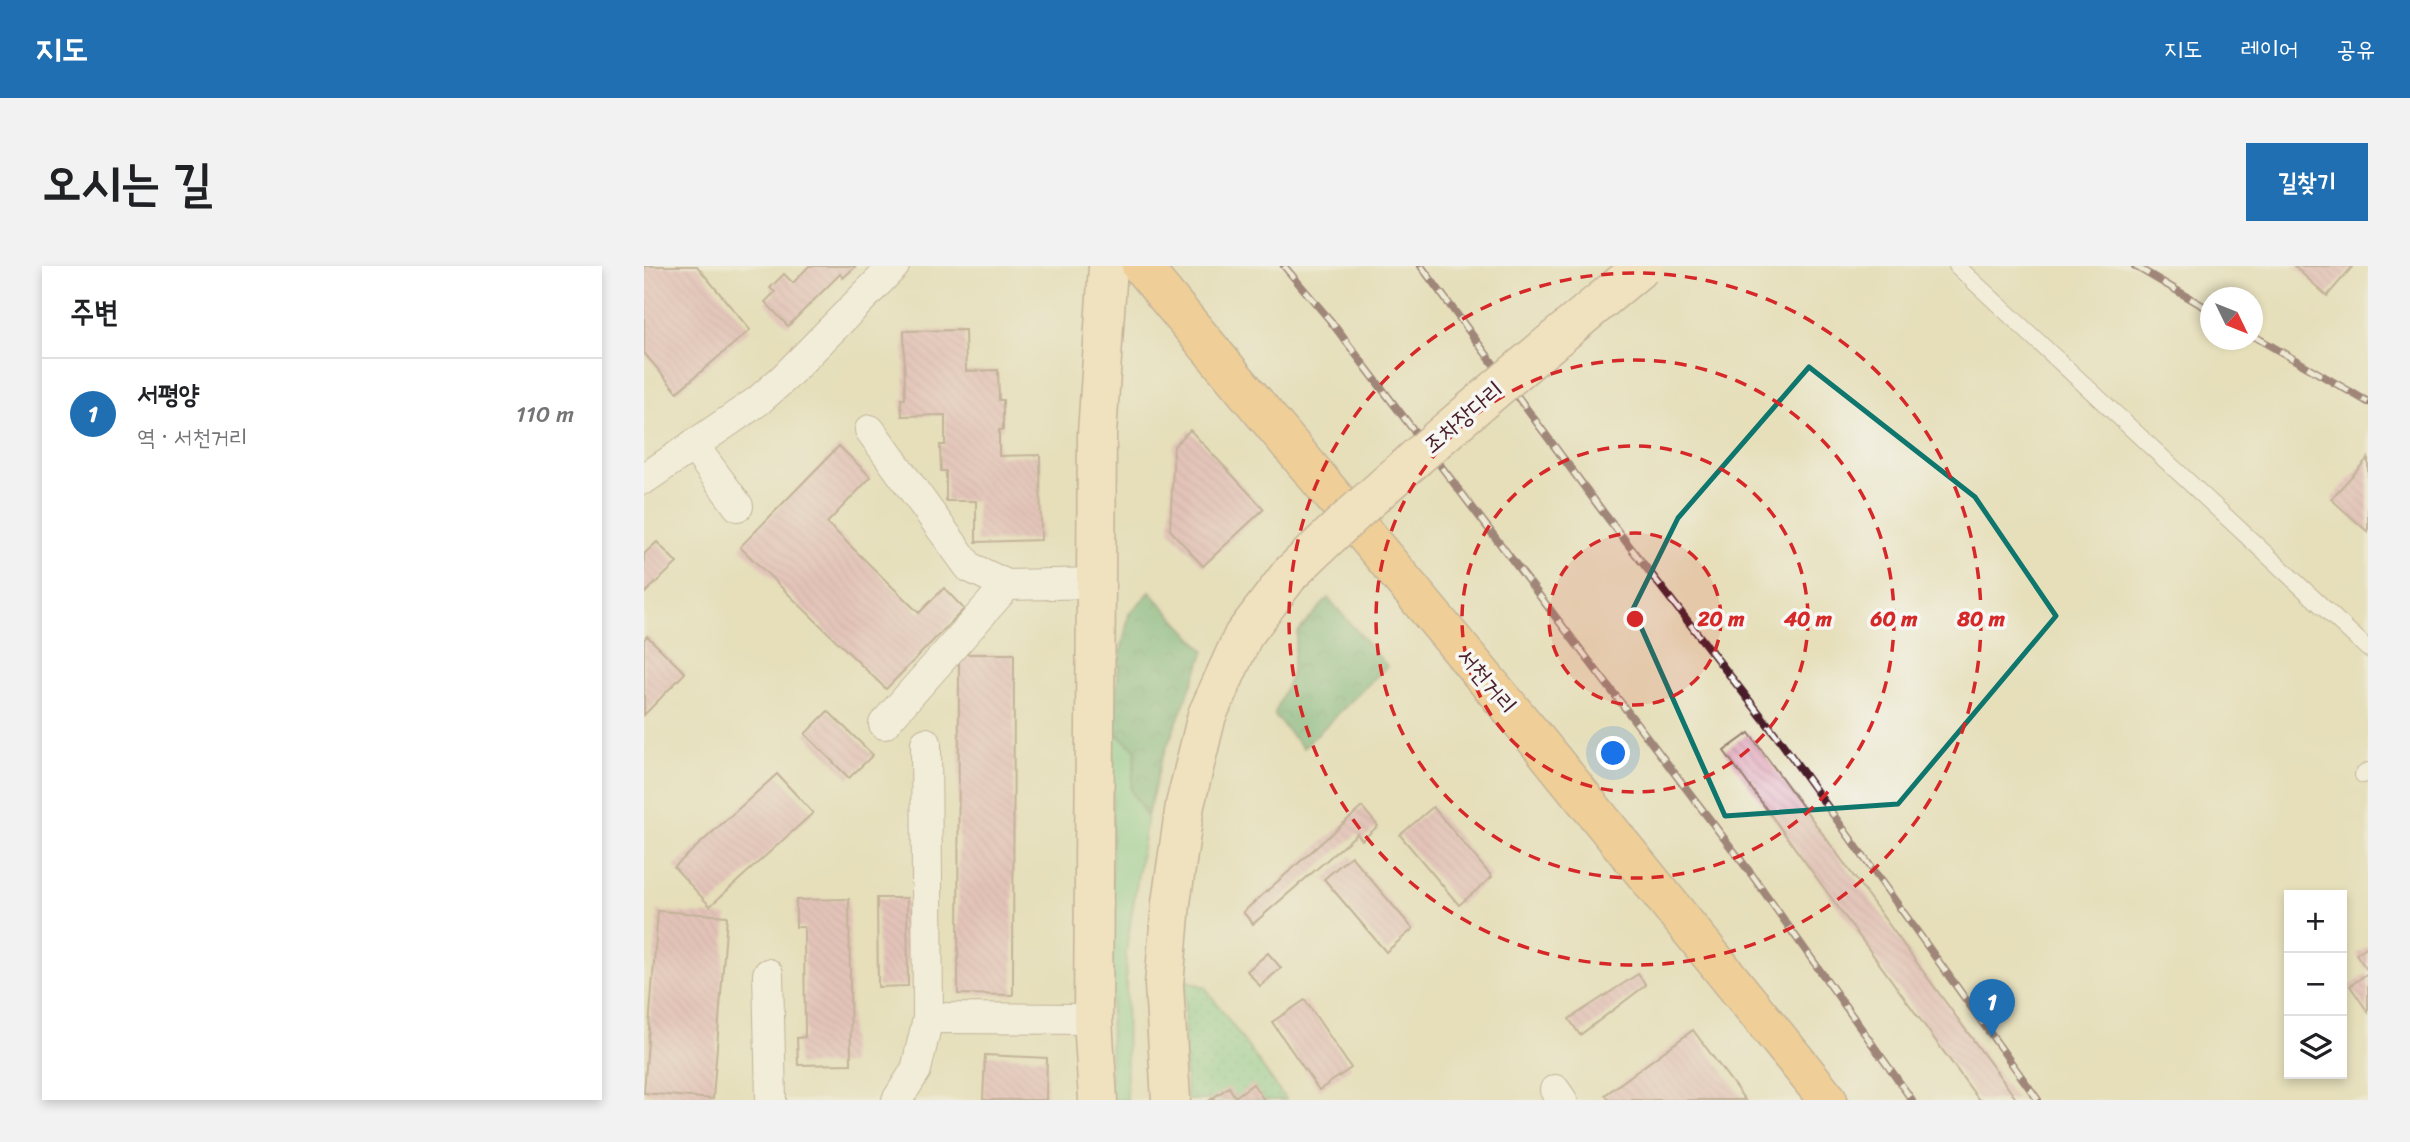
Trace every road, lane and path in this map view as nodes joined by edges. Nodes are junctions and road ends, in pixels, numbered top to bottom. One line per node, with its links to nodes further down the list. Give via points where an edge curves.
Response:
1 (894, 266): 7 (street, via 784,379)
2 (1108, 266): 10 (main road, via 1097,434)
3 (1141, 266): 22 (main road, 서천거리, via 1539,743)
4 (1643, 266): 21 (main road, 조차장다리, bridge, via 1364,502 1290,574 1243,636 1207,715 1185,805 1164,985)
5 (1957, 266): 12 (lane)
6 (870, 430): 11 (street, via 969,568)
7 (694, 445): 8 (street); 9 (street)
8 (644, 479)
9 (738, 506)
10 (1097, 583): 11 (street); 17 (main road)
11 (1007, 585): 13 (street)
12 (2368, 649)
13 (884, 724)
14 (926, 743): 16 (street)
15 (768, 974): 18 (street)
16 (928, 1018): 17 (street); 19 (street, via 916,1070)
17 (1093, 1019): 20 (main road)
18 (771, 1100)
19 (897, 1100)
20 (1098, 1100)
21 (1171, 1100)
22 (1828, 1100)

